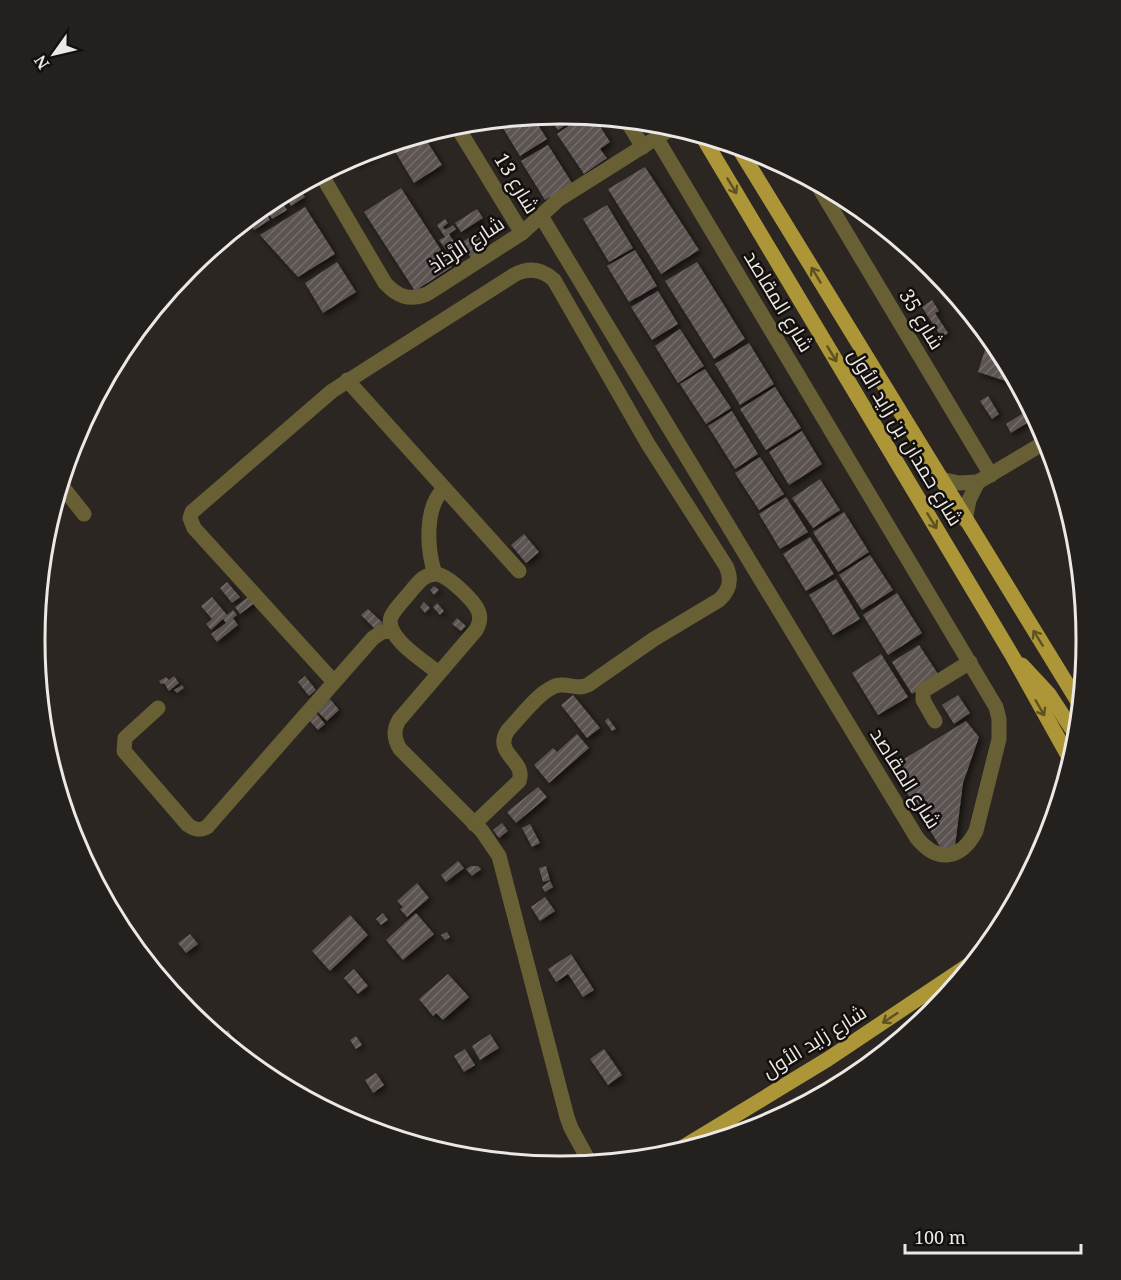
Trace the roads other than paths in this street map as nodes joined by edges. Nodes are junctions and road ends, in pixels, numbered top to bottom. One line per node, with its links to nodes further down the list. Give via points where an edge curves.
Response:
1 (632, 130): 6 (street)
2 (462, 134): 11 (street, شارع 13)
3 (663, 135): 6 (street, شارع الرَّذاذ)
4 (672, 137): 24 (street, شارع المقاصد)
5 (708, 146): 23 (main road, شارع حمدان بن زايد الأول, one-way to 23)
6 (643, 147): 10 (street, شارع الرَّذاذ, via 558,200)
7 (745, 159): 14 (main road, شارع حمدان بن زايد الأول, one-way to 7)
8 (326, 182): 11 (street, شارع الرَّذاذ, via 385,283 405,298 427,294)
9 (837, 205): 15 (street, شارع 35)
10 (541, 216): 11 (street, شارع الرَّذاذ); 24 (street, شارع المقاصد, via 917,838 932,852 943,855 963,849 976,831 999,739 996,707)
11 (522, 233)
12 (347, 380): 16 (street); 26 (street, via 194,509 190,519); 32 (street, via 514,275 531,270 543,272 554,280 648,444 728,571 728,588 719,600 588,685 559,685 545,692 504,737 506,750 520,770 519,781)
13 (1038, 446): 15 (street)
14 (940, 479): 15 (street, via 959,483); 19 (main road, شارع حمدان بن زايد الأول)
15 (984, 479): 19 (street, via 969,500)
16 (444, 489): 20 (street); 21 (street, via 435,501 429,530)
17 (67, 493): 18 (street)
18 (84, 514)
19 (965, 520): 27 (main road, شارع حمدان بن زايد الأول, one-way to 19)
20 (519, 572)
21 (435, 574): 22 (street, via 422,579 393,614); 25 (street, via 448,578 473,603 480,616 478,627)
22 (391, 631): 25 (street); 26 (street, via 373,638)
23 (1013, 657): 30 (main road, via 1044,688); 31 (main road, شارع حمدان بن زايد الأول, one-way to 31)
24 (970, 662): 29 (street, via 923,691 923,700)
25 (439, 673): 32 (street, via 399,720 395,740)
26 (334, 682): 28 (street, via 207,826 199,830 188,825 124,751 125,738)
27 (1073, 694)
28 (158, 708)
29 (935, 721)
30 (1069, 725)
31 (1064, 749)
32 (474, 824): 35 (street, via 494,847 503,865 567,1117)
33 (950, 977): 34 (main road, شارع زايد الأول, one-way to 34, via 828,1059)
34 (702, 1135)
35 (585, 1155)

